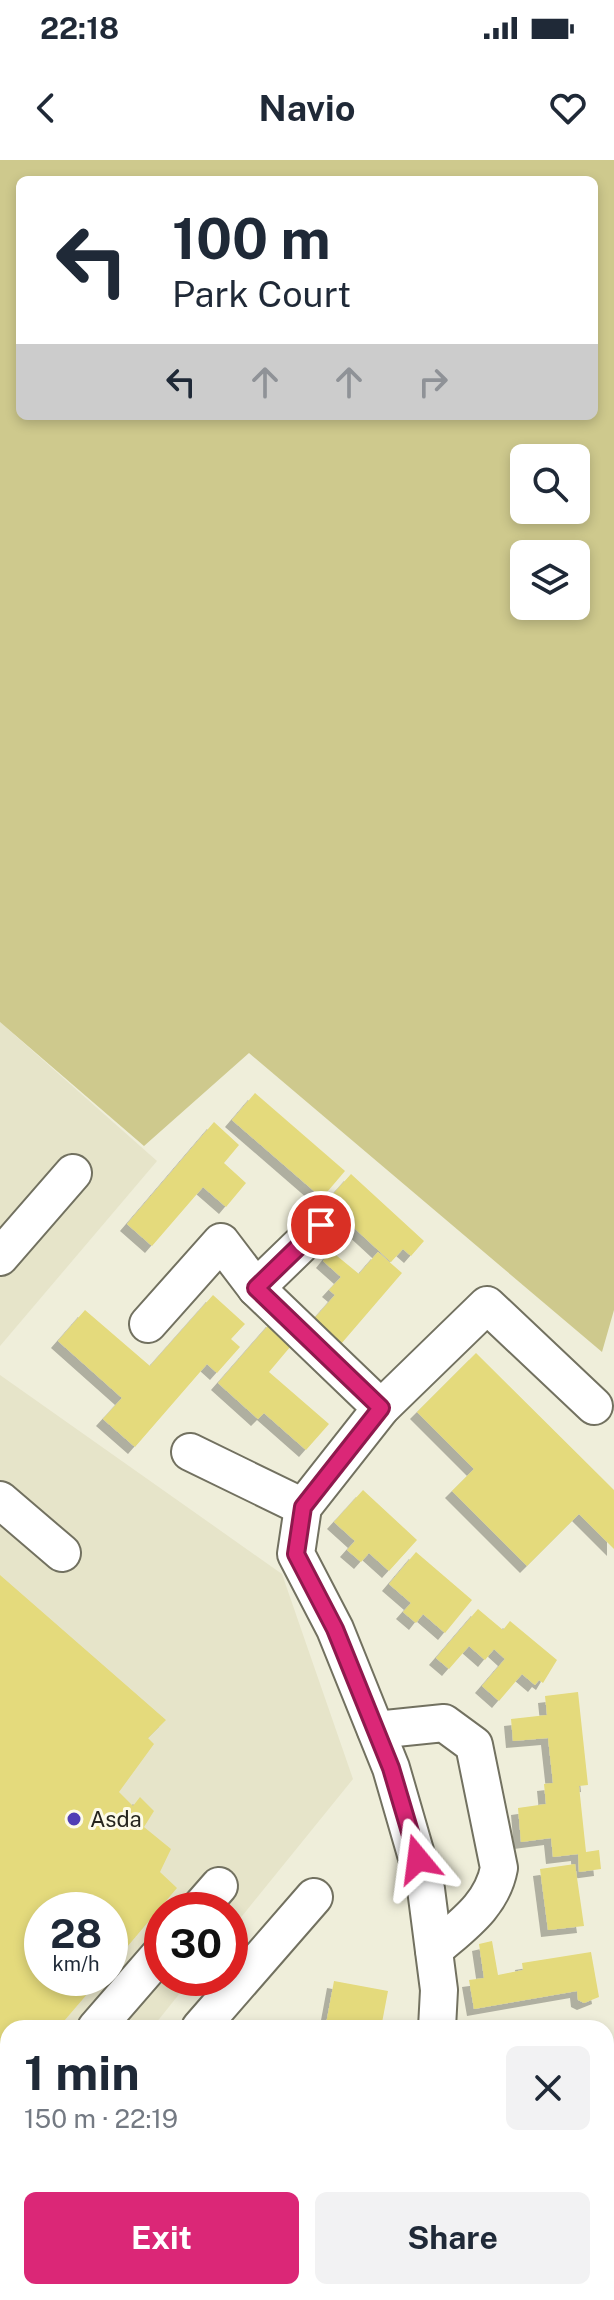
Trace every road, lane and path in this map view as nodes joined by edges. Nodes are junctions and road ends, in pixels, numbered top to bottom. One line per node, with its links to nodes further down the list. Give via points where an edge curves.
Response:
1 (73, 1173): 3 (street)
2 (321, 1225): 4 (street)
3 (0, 1257)
4 (256, 1288): 5 (street, via 221,1242); 7 (street)
5 (148, 1324)
6 (594, 1406): 7 (street, via 487,1305)
7 (381, 1408): 10 (street)
8 (190, 1452): 10 (street)
9 (0, 1500): 11 (street)
10 (303, 1507): 12 (street, via 296,1554 335,1629)
11 (62, 1553)
12 (376, 1730): 14 (street, via 426,1889); 14 (street, via 444,1723 474,1745 499,1868 496,1884 487,1903)
13 (314, 1897): 17 (street)
14 (434, 1950): 18 (street)
15 (144, 1973): 16 (street)
16 (103, 2020)
17 (215, 2020)
18 (437, 2020)

